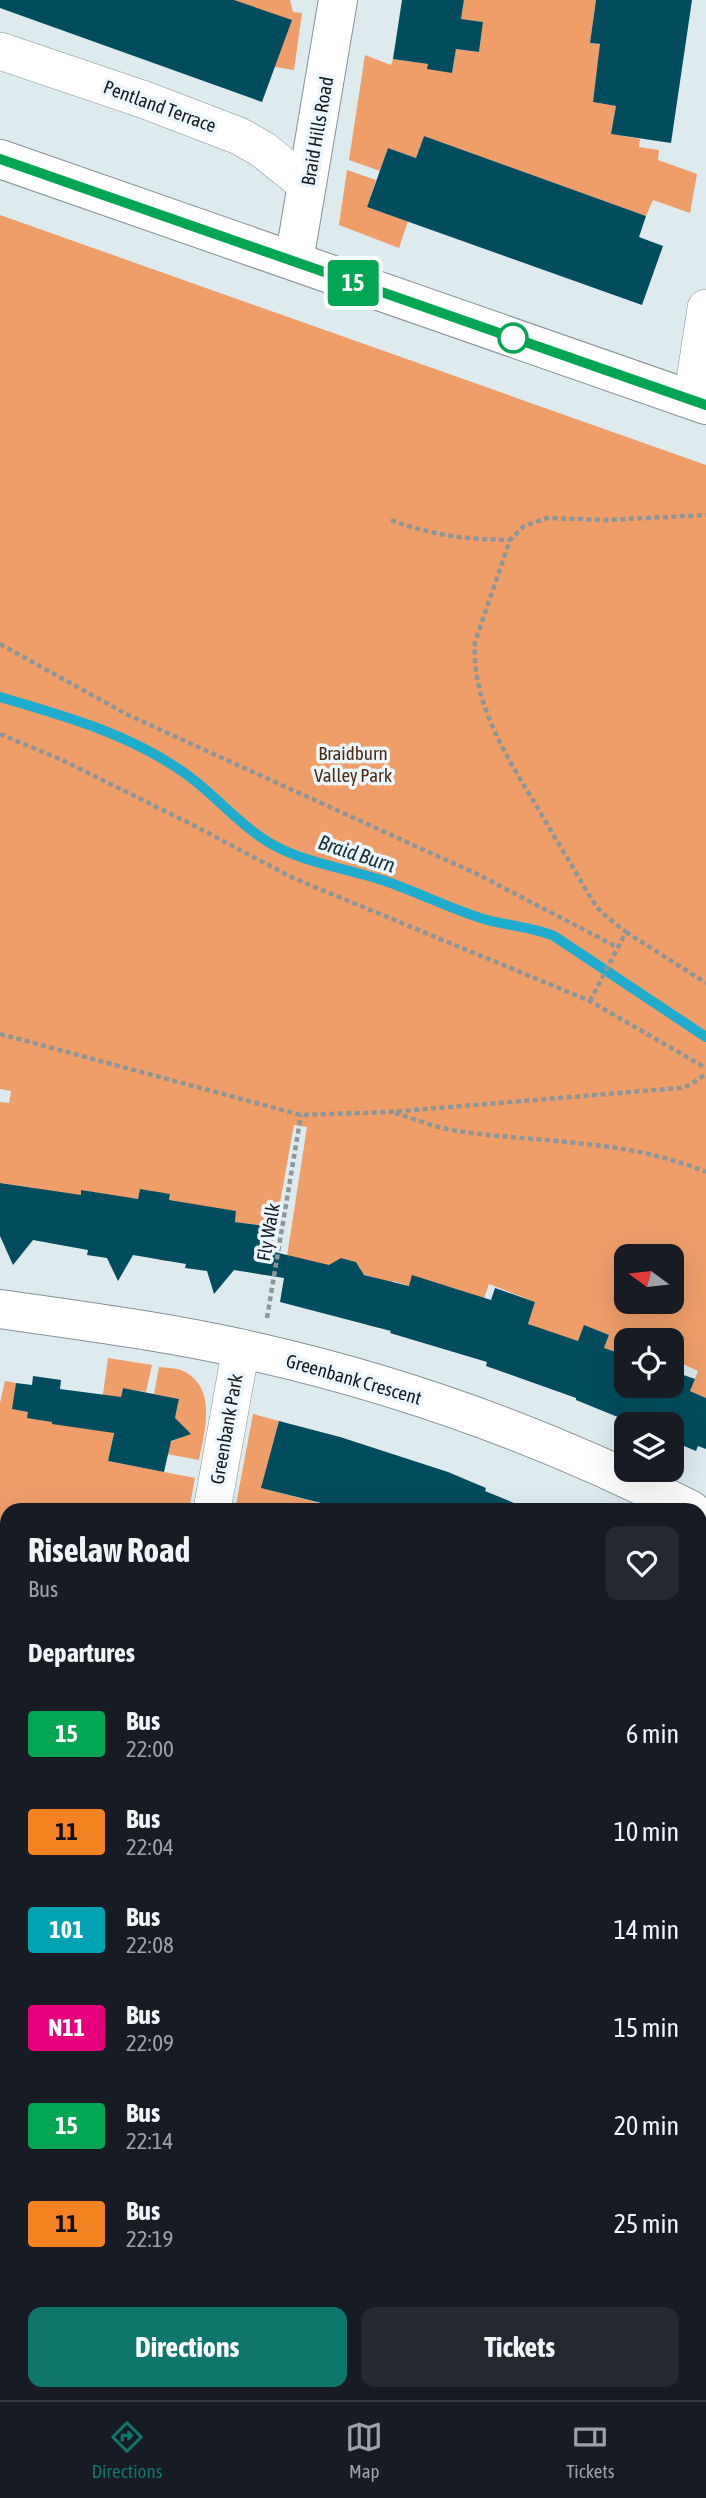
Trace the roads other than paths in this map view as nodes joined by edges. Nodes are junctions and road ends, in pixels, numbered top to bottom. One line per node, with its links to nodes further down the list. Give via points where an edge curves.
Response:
1 (338, 0): 4 (street, Braid Hills Road)
2 (0, 51): 4 (street, Pentland Terrace, via 239,136)
3 (0, 159): 5 (street)
4 (307, 185): 5 (street, Braid Hills Road)
5 (294, 261): 7 (street)
6 (706, 308): 7 (street)
7 (699, 403)
8 (0, 1310): 9 (street, Greenbank Crescent)
9 (251, 1350): 10 (street, Greenbank Park); 11 (street, Greenbank Crescent, via 501,1425)
10 (214, 1503)
11 (676, 1503)

